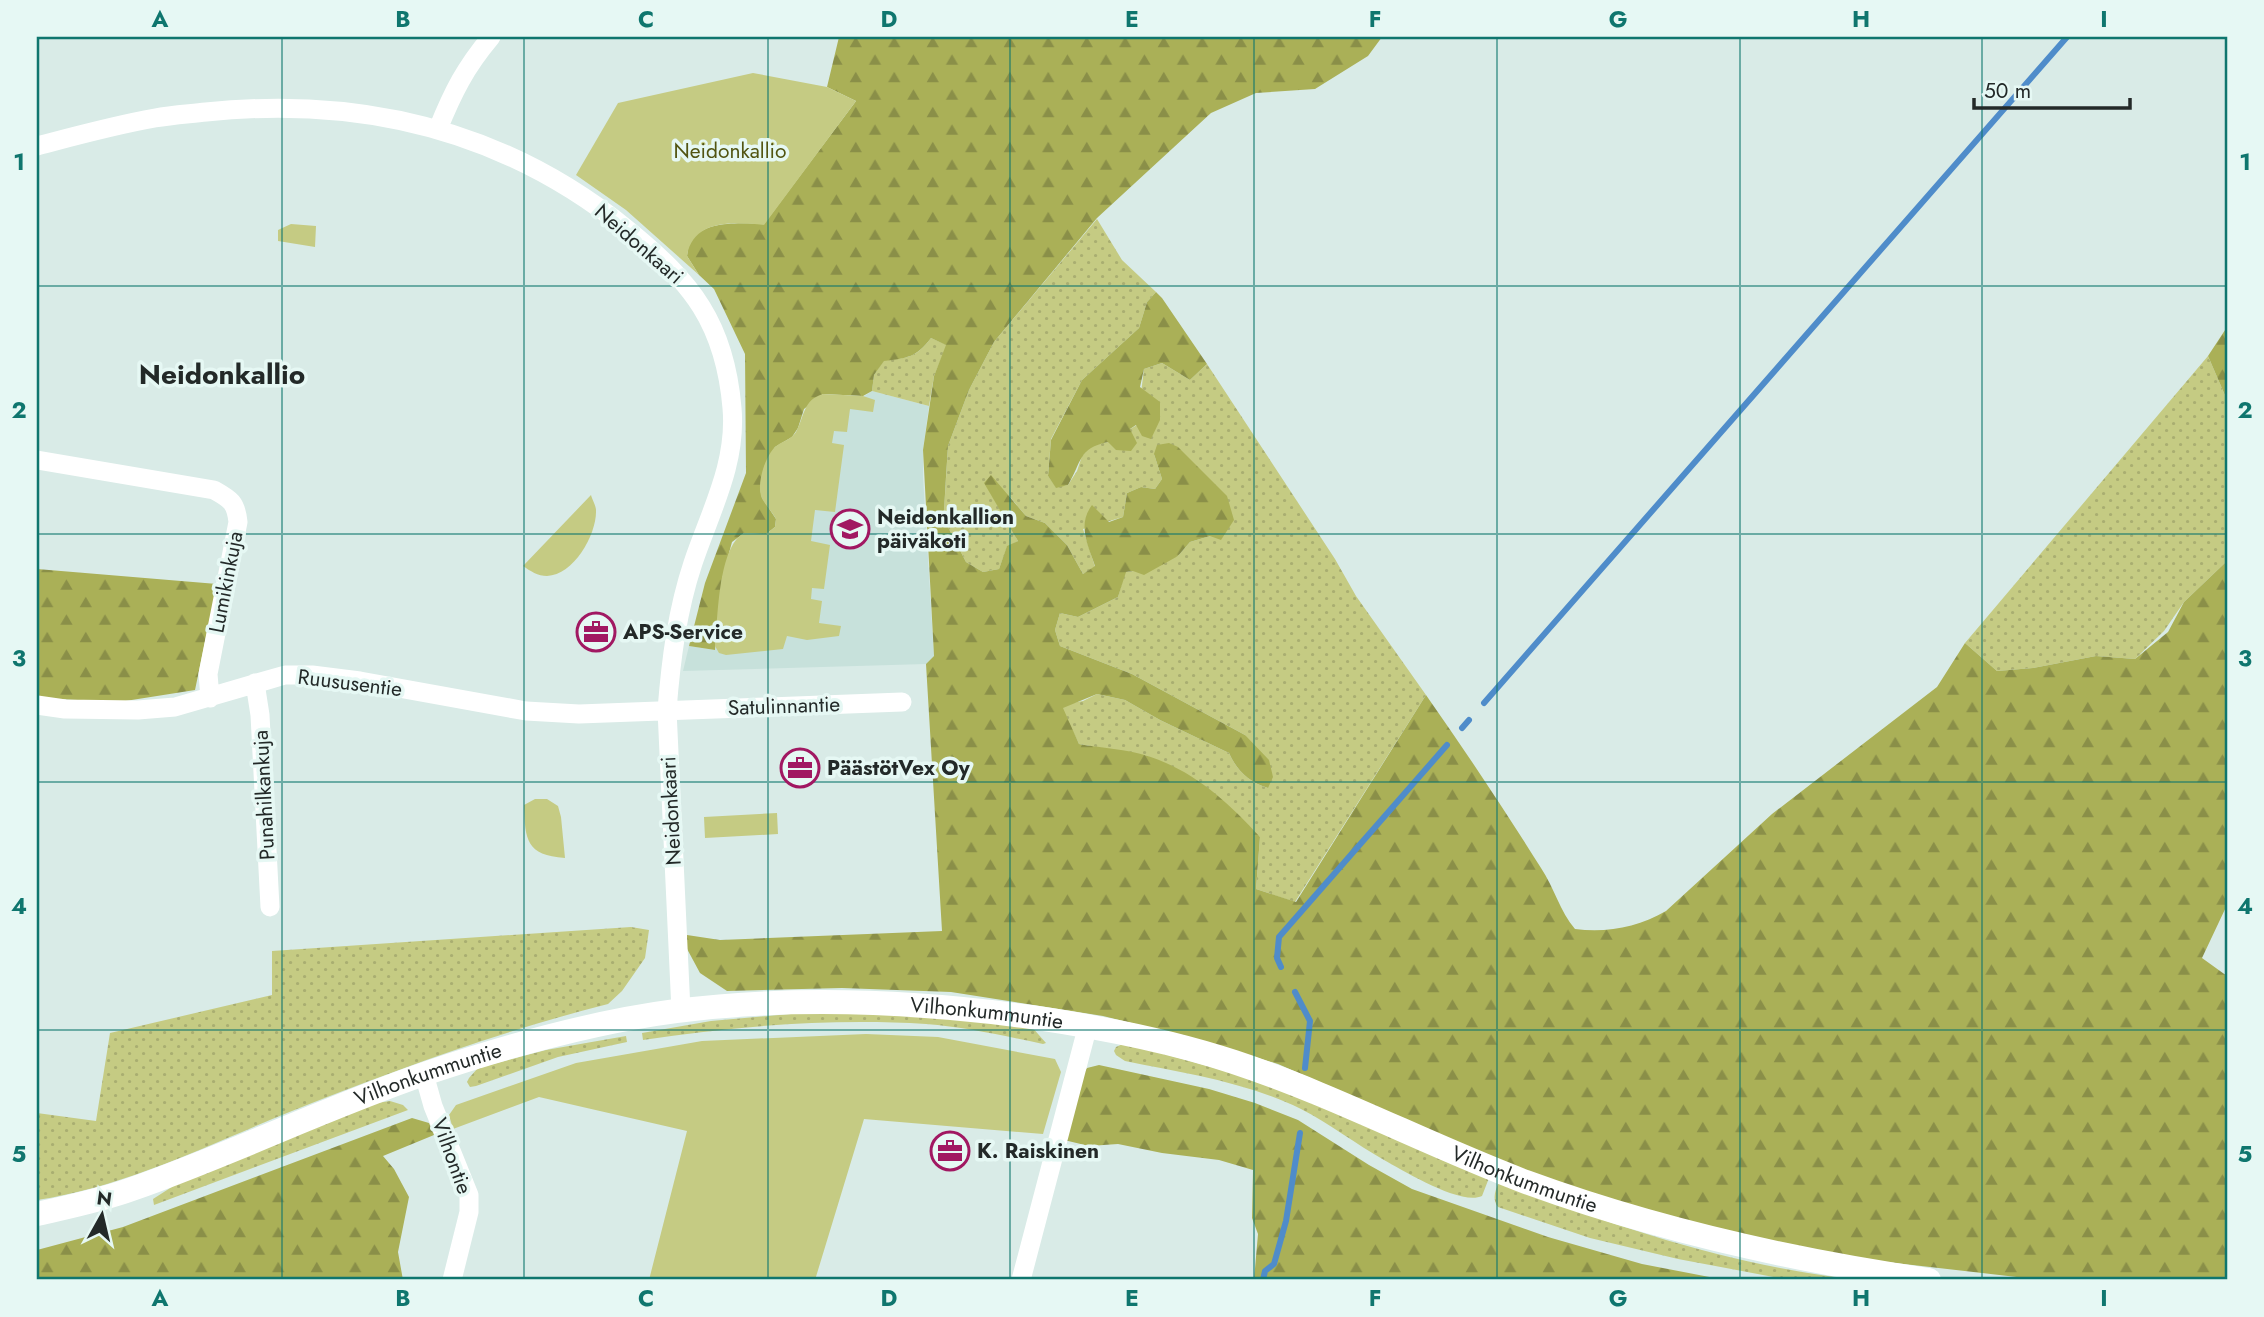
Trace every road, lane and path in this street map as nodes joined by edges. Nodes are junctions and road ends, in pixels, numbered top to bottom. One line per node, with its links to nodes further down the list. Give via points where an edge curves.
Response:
1 (491, 37): 2 (street, via 455,88)
2 (438, 129): 3 (street, Neidonkaari, via 300,107 155,118); 9 (street, Neidonkaari, via 504,153 600,207 691,289 720,343 733,411 731,454 681,603)
3 (37, 146)
4 (37, 460): 6 (street, Lumikinkuja, via 214,489 237,508 208,674)
5 (255, 683): 6 (street, Ruususentie); 9 (street, Ruususentie, via 285,675 312,675 526,711); 10 (street, Punahilkankuja)
6 (210, 698): 8 (street, Ruususentie, via 138,710)
7 (902, 702): 9 (street, Satulinnantie)
8 (37, 705)
9 (667, 710): 11 (street, Neidonkaari)
10 (270, 907)
11 (681, 1011): 12 (street, Vilhonkummuntie, via 800,1002 898,1003); 13 (street, Vilhonkummuntie, via 558,1035)
12 (1088, 1025): 16 (street); 17 (street, Vilhonkummuntie, via 1231,1061 1522,1180 1673,1230 1800,1260)
13 (424, 1074): 14 (street, Vilhonkummuntie, via 129,1190); 15 (street, Vilhontie, via 469,1195)
14 (37, 1214)
15 (452, 1280)
16 (1021, 1280)
17 (1929, 1280)

